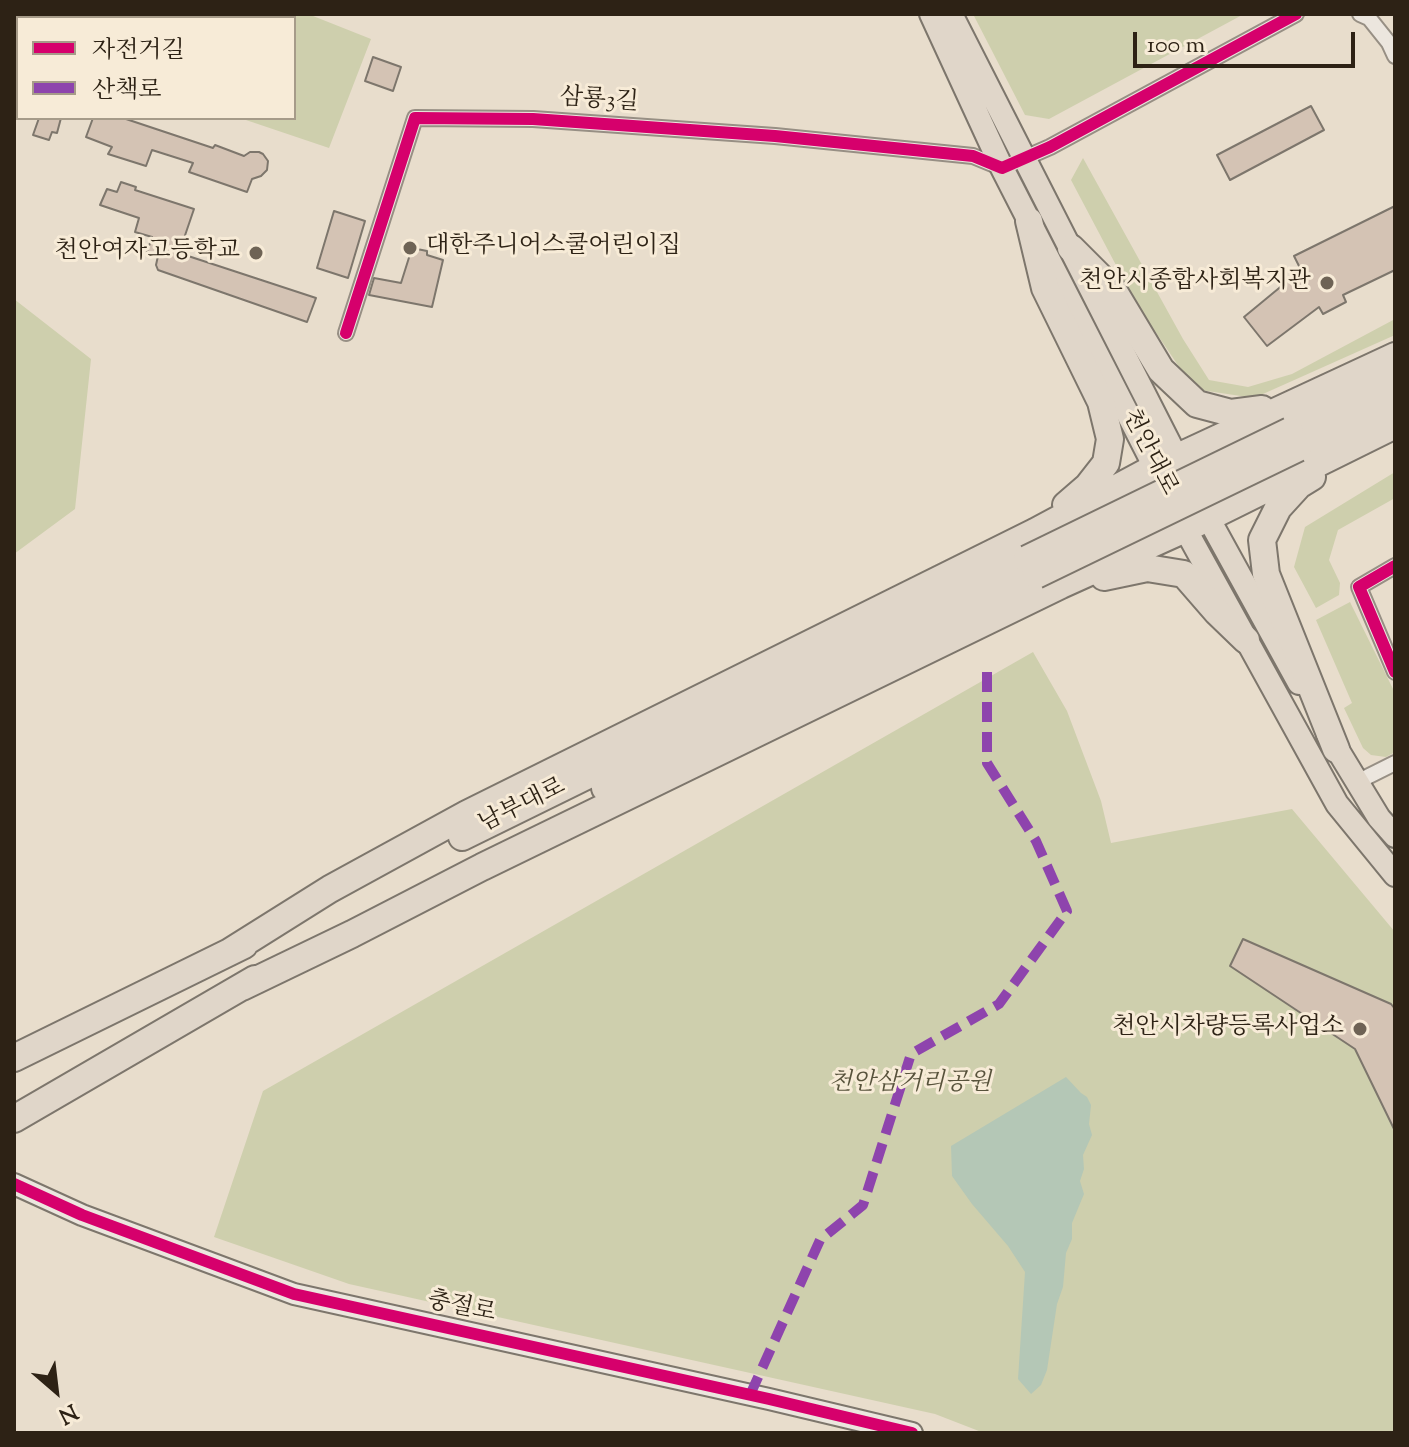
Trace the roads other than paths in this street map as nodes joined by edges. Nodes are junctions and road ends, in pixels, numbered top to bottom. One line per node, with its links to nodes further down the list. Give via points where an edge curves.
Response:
1 (931, 14): 7 (main road, 천안대로)
2 (951, 14): 6 (main road, 천안대로)
3 (1296, 14): 6 (street)
4 (1360, 14): 5 (street, via 1369,18)
5 (1395, 56)
6 (1024, 159): 7 (street); 9 (main road, 천안대로)
7 (1002, 168): 8 (main road, 천안대로); 10 (street, 삼룡3길, via 973,156 775,136 533,119 415,118)
8 (1029, 221): 17 (main road, 천안대로); 19 (highway, via 1045,288 1101,402 1110,439 1106,463 1088,486)
9 (1071, 248): 12 (highway, via 1113,290 1161,370 1197,404 1231,413 1265,409); 17 (main road, 천안대로)
10 (346, 333)
11 (1395, 356): 12 (highway)
12 (1345, 380): 16 (highway)
13 (1395, 380): 16 (highway)
14 (1395, 401): 16 (highway)
15 (1395, 426): 16 (highway); 25 (highway, via 1299,485 1278,508 1262,540 1266,574)
16 (1291, 441): 17 (highway); 18 (highway); 21 (highway, bridge)
17 (1166, 463): 18 (main road, 천안대로); 19 (highway)
18 (1196, 523): 22 (highway); 23 (main road, 천안대로); 25 (main road, 천안대로)
19 (1035, 532): 30 (highway, via 467,814 330,889)
20 (1395, 566): 24 (street, via 1359,587)
21 (1032, 567): 30 (highway, 남부대로); 31 (highway, 남부대로, via 444,868 344,922)
22 (1061, 585): 23 (highway, via 1147,568 1184,574); 31 (highway)
23 (1246, 640): 29 (main road, 천안대로, via 1337,804)
24 (1394, 667)
25 (1336, 749): 27 (main road, 천안대로)
26 (1395, 763): 27 (street)
27 (1357, 782): 28 (main road, 천안대로)
28 (1395, 836)
29 (1395, 875)
30 (228, 953): 32 (highway, 남부대로)
31 (242, 987): 33 (highway, 남부대로)
32 (16, 1057)
33 (14, 1119)
34 (14, 1184): 35 (street, 충절로, via 294,1294)
35 (912, 1433)

